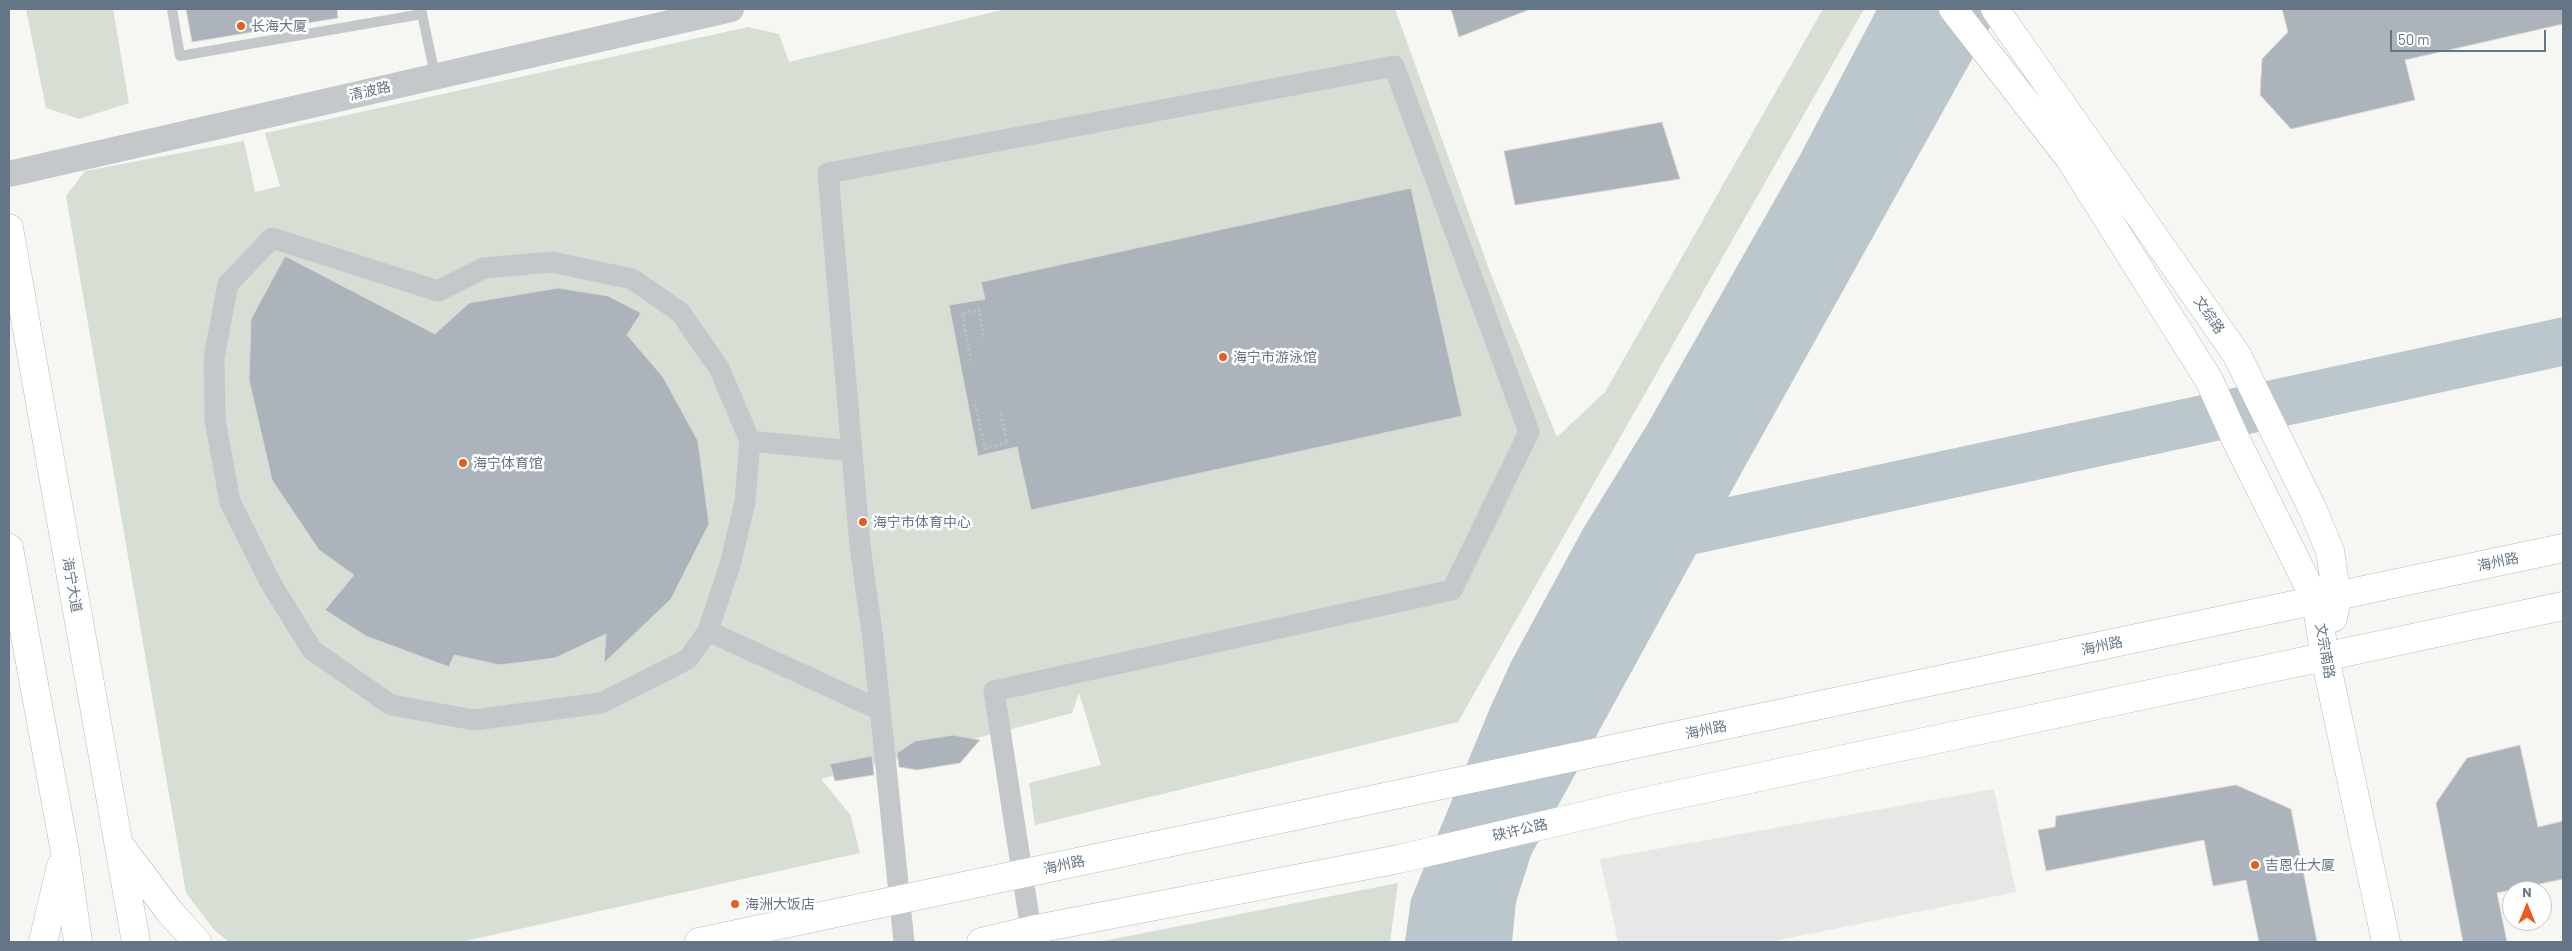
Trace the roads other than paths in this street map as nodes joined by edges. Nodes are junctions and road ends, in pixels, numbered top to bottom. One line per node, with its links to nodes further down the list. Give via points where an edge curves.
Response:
1 (172, 9): 5 (lane, via 180,56)
2 (731, 9): 6 (street, 清波路)
3 (1953, 9): 14 (main road, via 2070,159 2208,380 2237,442)
4 (1995, 9): 14 (main road, 文综路, via 2237,355 2330,551)
5 (422, 11): 7 (lane)
6 (704, 12): 7 (street, 清波路)
7 (435, 76): 8 (street, 清波路)
8 (9, 174)
9 (9, 228): 19 (main road, 海宁大道)
10 (750, 441): 11 (street); 16 (street, via 745,502 730,565); 16 (street, via 720,368 680,312 632,279 552,262 484,268 438,291 272,238 228,284 214,358 215,420 230,502 270,582 312,650 391,706 474,720 600,703 688,659)
11 (852, 451): 18 (street); 21 (street, via 828,173 1394,66 1529,432 1452,590 994,691)
12 (9, 548): 20 (main road)
13 (2563, 548): 14 (main road, 海州路)
14 (2326, 599): 17 (main road, 文综路); 21 (main road, 海州路)
15 (2563, 606): 17 (main road)
16 (708, 630): 18 (street)
17 (2325, 657): 23 (main road, 硖许公路, via 1642,802 1399,859); 31 (main road, 文宗南路)
18 (880, 710): 22 (street)
19 (118, 843): 26 (main road, 海宁大道); 27 (main road, via 169,911)
20 (65, 852): 24 (main road); 25 (main road)
21 (1023, 874): 22 (main road, 海州路); 23 (street)
22 (899, 900): 28 (main road, 海州路); 29 (street)
23 (1031, 930): 30 (main road)
24 (43, 942)
25 (78, 942)
26 (136, 942)
27 (197, 942)
28 (699, 942)
29 (904, 942)
30 (981, 942)
31 (2386, 942)

